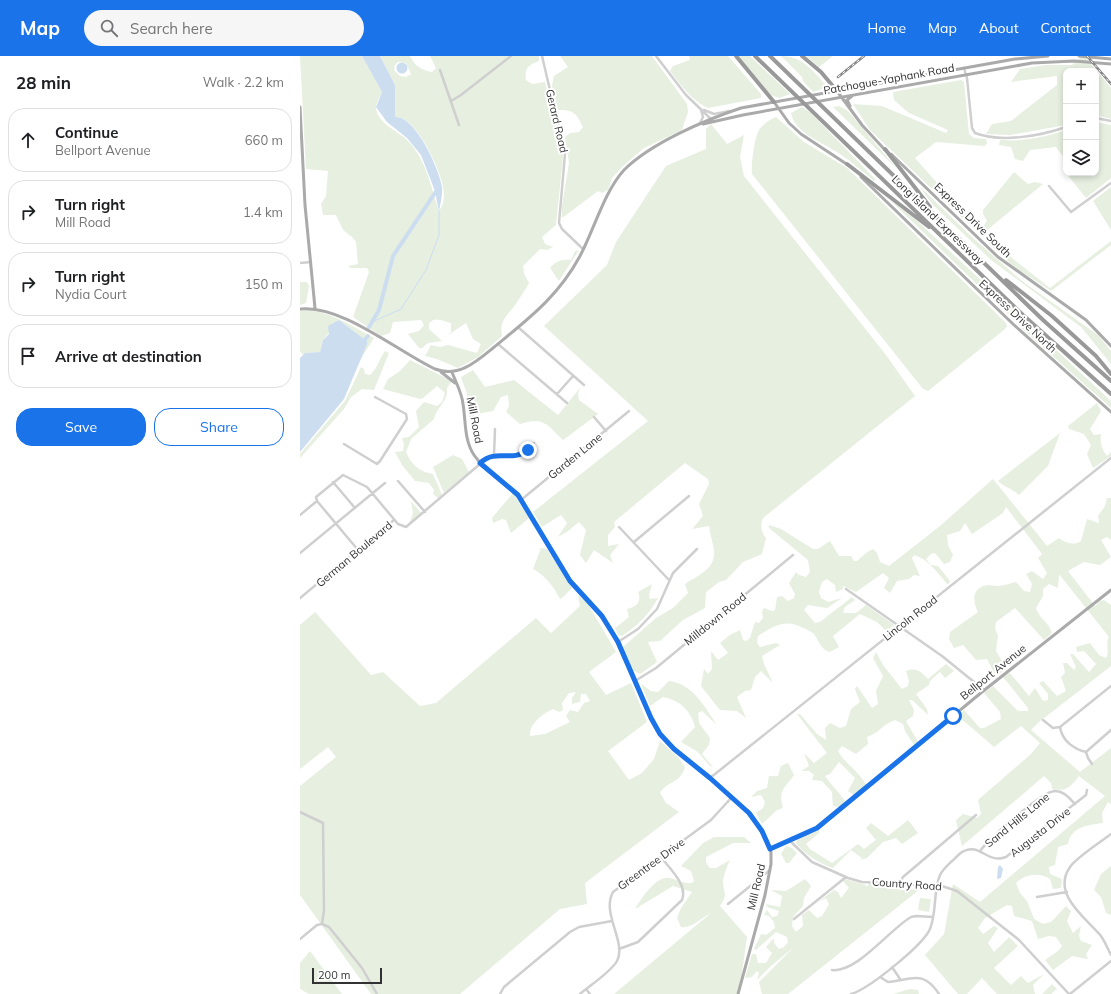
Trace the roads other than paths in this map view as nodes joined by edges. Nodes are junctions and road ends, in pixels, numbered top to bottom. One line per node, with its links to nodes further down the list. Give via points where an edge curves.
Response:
1 (511, 56): 18 (street)
2 (542, 56): 38 (street, Gerard Road, via 565,154 559,223)
3 (656, 56): 21 (street, via 686,95)
4 (736, 56): 19 (highway)
5 (755, 56): 37 (highway, Long Island Expressway)
6 (770, 56): 36 (highway, Long Island Expressway)
7 (802, 56): 15 (highway, via 821,72)
8 (1048, 56): 12 (main road, Patchogue-Yaphank Road)
9 (1079, 56): 10 (main road)
10 (1111, 59)
11 (1111, 64): 14 (main road, Patchogue-Yaphank Road, via 1082,61 1032,63)
12 (964, 68): 14 (street); 15 (main road, Patchogue-Yaphank Road)
13 (440, 70): 18 (street)
14 (966, 75): 16 (main road, Patchogue-Yaphank Road); 31 (street, via 972,128 976,134 1014,137)
15 (837, 91): 17 (main road, Express Drive South); 19 (main road, Patchogue-Yaphank Road)
16 (855, 95): 17 (main road, Patchogue-Yaphank Road); 24 (main road, via 847,100)
17 (841, 97): 23 (main road, Patchogue-Yaphank Road); 24 (main road, Express Drive South)
18 (450, 101): 29 (street)
19 (774, 102): 22 (main road, Patchogue-Yaphank Road); 23 (main road, Express Drive North)
20 (300, 107): 40 (main road, via 304,201)
21 (700, 108): 22 (street, via 714,114); 26 (street); 28 (street, via 704,117)
22 (741, 108): 26 (main road, Patchogue-Yaphank Road)
23 (779, 108): 26 (main road, Patchogue-Yaphank Road); 33 (main road, Express Drive North, via 802,134)
24 (852, 112): 32 (main road, Express Drive South)
25 (1099, 119): 27 (street)
26 (712, 120): 28 (main road, Patchogue-Yaphank Road); 30 (main road, Patchogue-Yaphank Road)
27 (1111, 121)
28 (700, 123): 30 (main road, Patchogue-Yaphank Road)
29 (459, 125)
30 (696, 126): 38 (main road, Patchogue-Yaphank Road, via 646,153 620,174)
31 (1063, 128)
32 (885, 149): 36 (highway); 46 (main road, Express Drive South, via 998,257 1086,320)
33 (847, 164): 37 (highway); 59 (main road, Express Drive North, via 1013,324)
34 (1111, 183): 35 (street, via 1071,212)
35 (1049, 186)
36 (943, 224): 39 (highway, Long Island Expressway)
37 (945, 239): 55 (highway, Long Island Expressway, via 1043,334)
38 (583, 249): 44 (main road, Patchogue-Yaphank Road, via 556,291 542,308)
39 (982, 261): 49 (highway, via 1052,316 1096,356); 51 (highway, Long Island Expressway)
40 (311, 262): 41 (street); 42 (main road)
41 (300, 263)
42 (315, 308): 43 (main road); 47 (main road, via 352,322)
43 (300, 309)
44 (519, 328): 45 (main road, Patchogue-Yaphank Road); 50 (street)
45 (498, 344): 48 (main road, Patchogue-Yaphank Road, via 472,365); 54 (street)
46 (1111, 346)
47 (438, 370): 48 (main road); 53 (main road)
48 (452, 372): 53 (main road, Mill Road)
49 (1111, 374)
50 (573, 376): 52 (street); 54 (street)
51 (1111, 381)
52 (584, 385)
53 (458, 386): 67 (main road, Mill Road, via 463,402 468,442)
54 (557, 394): 57 (street)
55 (1111, 394)
56 (375, 396): 63 (street, via 406,414 407,419 380,461 377,464)
57 (567, 403)
58 (629, 411): 62 (street, Garden Lane)
59 (1111, 412)
60 (594, 417): 62 (street)
61 (495, 429): 65 (street)
62 (606, 431): 73 (street, Garden Lane)
63 (344, 444)
64 (534, 444): 65 (street, via 521,456)
65 (494, 455): 67 (street, German Boulevard)
66 (1111, 458): 90 (street, Lincoln Road)
67 (480, 463): 73 (main road, Mill Road); 76 (street, German Boulevard)
68 (333, 482): 71 (street, via 343,475 361,483); 74 (street, via 316,497); 75 (street)
69 (398, 482): 76 (street)
70 (385, 483): 71 (street)
71 (372, 493): 75 (street); 78 (street)
72 (688, 496): 81 (street)
73 (521, 500): 91 (main road, Mill Road, via 570,581 596,609)
74 (317, 501): 77 (street); 79 (street)
75 (355, 508): 79 (street)
76 (425, 512): 78 (street, German Boulevard, via 406,527)
77 (300, 515)
78 (394, 520): 83 (street, German Boulevard)
79 (336, 524): 83 (street); 84 (street)
80 (619, 527): 81 (street)
81 (634, 542): 86 (street)
82 (697, 549): 86 (street, via 678,567)
83 (358, 550): 89 (street, German Boulevard)
84 (300, 554)
85 (793, 555): 92 (street, Milldown Road, via 656,668)
86 (669, 580): 91 (street, via 657,609 638,629)
87 (846, 589): 90 (street)
88 (1111, 590): 94 (main road, Bellport Avenue)
89 (301, 596)
90 (900, 626): 94 (street); 100 (street, Lincoln Road)
91 (618, 642): 92 (main road, Mill Road)
92 (635, 681): 100 (main road, Mill Road, via 663,738)
93 (1111, 686): 96 (street)
94 (984, 690): 107 (main road, Bellport Avenue, via 820,826)
95 (1043, 720): 96 (street, via 1050,727)
96 (1060, 728): 98 (street, via 1061,734 1069,743)
97 (1111, 730): 98 (street)
98 (1086, 752): 99 (street)
99 (1092, 764)
100 (710, 778): 102 (main road, Mill Road)
101 (1087, 790): 103 (street, Augusta Drive, via 1086,795)
102 (732, 797): 108 (main road, Mill Road, via 755,821); 110 (street, Greentree Drive, via 711,820)
103 (1074, 804): 109 (street, Augusta Drive, via 1006,858 991,858); 109 (street, Sand Hills Lane, via 1061,792 1045,794 992,837)
104 (300, 812): 120 (street, via 323,824)
105 (976, 815): 113 (street)
106 (1111, 834): 114 (street, via 1070,867 1066,880)
107 (789, 840): 108 (main road, Bellport Avenue); 112 (street, Country Road, via 812,862)
108 (770, 849): 111 (main road, Mill Road)
109 (980, 851): 117 (street, Augusta Drive, via 964,850 941,873)
110 (661, 857): 119 (street, Greentree Drive, via 613,892 609,903); 122 (street, via 683,887 682,900 638,942)
111 (770, 870): 116 (street); 134 (main road, Mill Road)
112 (846, 877): 113 (street, Country Road, via 862,882); 118 (street)
113 (900, 882): 137 (street, Country Road, via 952,889 973,902 1019,940)
114 (1067, 892): 115 (street); 123 (street, via 1073,907 1101,936)
115 (1037, 897)
116 (728, 904)
117 (933, 917): 125 (street, Augusta Drive, via 929,932); 126 (street, via 911,917 861,959 837,971)
118 (794, 919)
119 (612, 921): 122 (street, Greentree Drive); 131 (street, via 579,927 570,932 504,987)
120 (322, 924): 121 (street); 130 (street, via 329,927 362,968)
121 (300, 939)
122 (619, 949): 129 (street, via 616,962)
123 (1111, 955)
124 (1111, 961): 137 (street)
125 (892, 967): 127 (street, Augusta Drive); 128 (street)
126 (832, 970)
127 (880, 977): 128 (street, via 888,982); 135 (street, Augusta Drive, via 866,988)
128 (900, 979): 136 (street, via 914,976 925,979)
129 (586, 989): 132 (street); 133 (street)
130 (376, 994)
131 (500, 994)
132 (580, 994)
133 (590, 994)
134 (738, 994)
135 (851, 994)
136 (939, 994)
137 (1069, 994)

